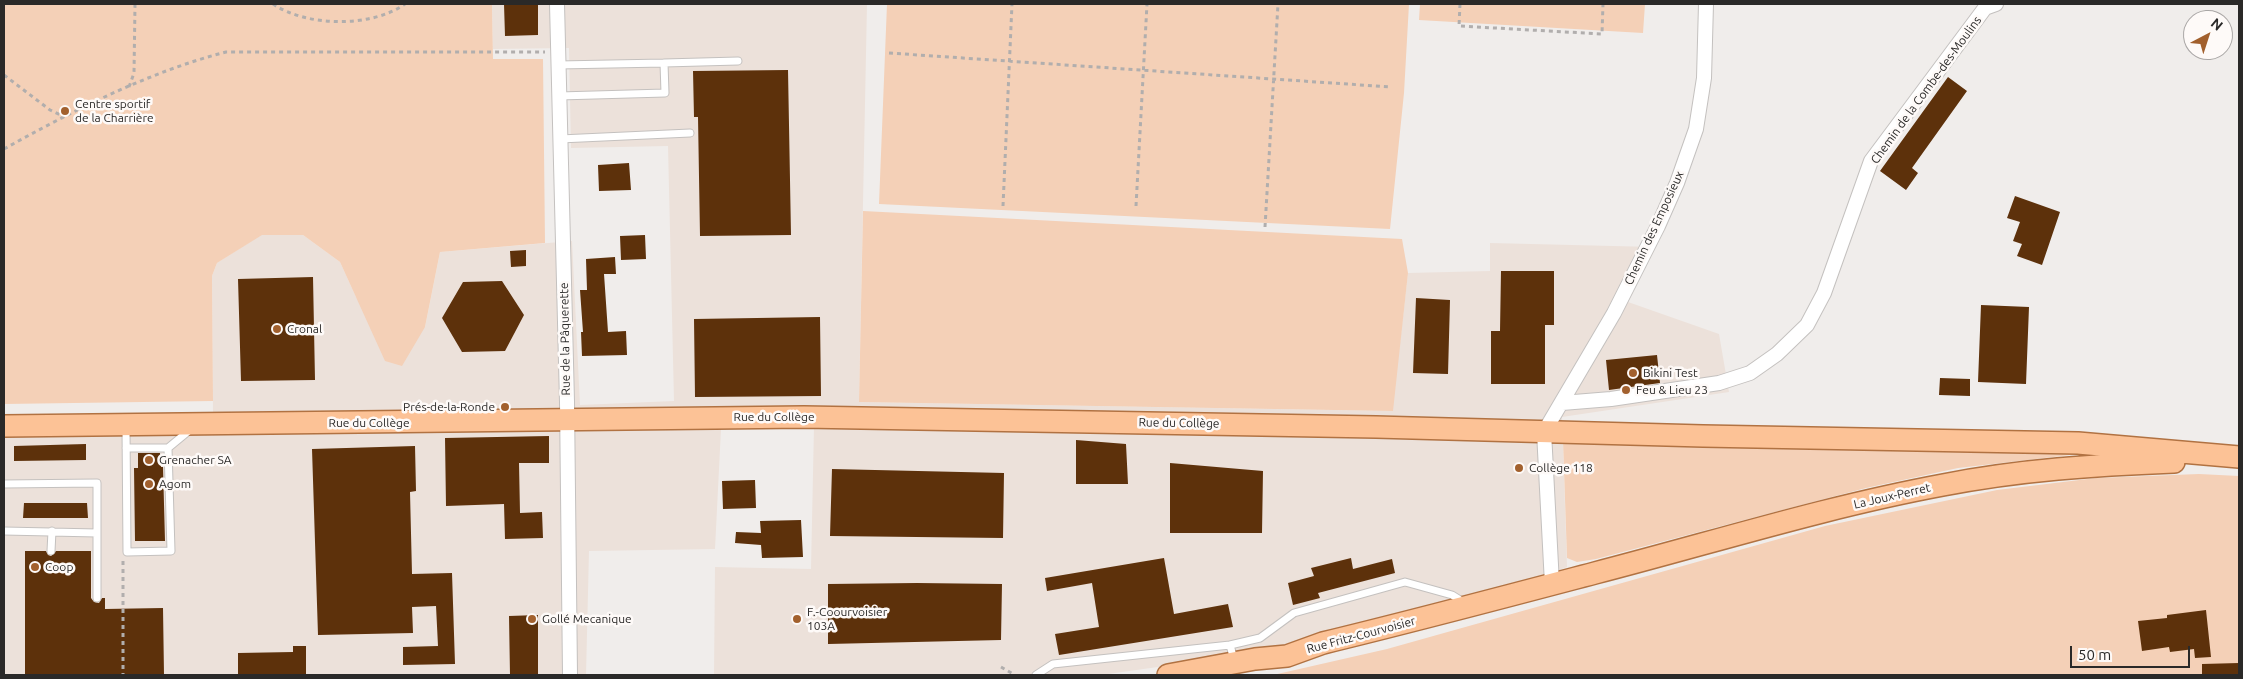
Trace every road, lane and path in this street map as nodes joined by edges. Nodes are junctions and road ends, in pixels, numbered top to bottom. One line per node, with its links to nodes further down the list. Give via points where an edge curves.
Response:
1 (136, 4): 21 (path, via 134,73)
2 (273, 4): 3 (path, via 308,18 342,22 373,18)
3 (405, 4)
4 (557, 4): 13 (street, Rue de la Pâquerette)
5 (1012, 4): 15 (path)
6 (1147, 4): 17 (path)
7 (1278, 4): 19 (path)
8 (1460, 4): 9 (path, via 1459,26 1602,34)
9 (1603, 4)
10 (1706, 4): 30 (street, Chemin des Emposieux, via 1704,78 1696,129 1677,183 1614,313)
11 (1996, 4): 30 (street, Chemin de la Combe-des-Moulins, via 1985,8 1872,161 1824,293 1807,325 1777,354 1750,373 1719,383)
12 (889, 53): 15 (path)
13 (558, 59): 16 (lane); 21 (path, via 226,52 191,61); 22 (street, Rue de la Pâquerette)
14 (738, 61): 16 (lane)
15 (1010, 62): 17 (path); 27 (path)
16 (664, 63): 22 (lane, via 665,93)
17 (1143, 71): 19 (path); 28 (path)
18 (4, 75): 23 (path, via 50,110)
19 (1274, 78): 20 (path); 29 (path)
20 (1391, 87)
21 (128, 88): 23 (path)
22 (559, 96): 25 (street, Rue de la Pâquerette)
23 (66, 117): 26 (path)
24 (690, 133): 25 (lane)
25 (560, 139): 31 (street, Rue de la Pâquerette)
26 (4, 149)
27 (1003, 206)
28 (1136, 206)
29 (1265, 228)
30 (1562, 403): 35 (street, Chemin des Emposieux)
31 (567, 420): 32 (main road, Rue du Collège); 35 (main road, Rue du Collège, via 833,417); 51 (street, Rue de la Pâquerette)
32 (197, 424): 33 (main road, Rue du Collège); 37 (lane)
33 (126, 425): 34 (main road, Rue du Collège); 36 (lane)
34 (4, 426)
35 (1544, 432): 38 (main road, La Joux-Perret, via 2078,443); 45 (street)
36 (126, 448): 37 (lane); 44 (lane)
37 (168, 448): 44 (lane, via 171,551)
38 (2239, 459): 45 (main road, La Joux-Perret, via 2074,467 1943,485 1843,507)
39 (4, 484): 42 (lane, via 97,483)
40 (4, 531): 41 (lane)
41 (52, 532): 42 (lane); 43 (lane)
42 (97, 533): 46 (lane)
43 (51, 551)
44 (127, 552): 50 (path, via 122,556)
45 (1552, 584): 47 (main road, Rue Fritz-Courvoisier)
46 (97, 598)
47 (1469, 606): 48 (main road, Rue Fritz-Courvoisier, via 1323,643 1286,656); 48 (lane, via 1452,595 1405,582 1294,613)
48 (1233, 654): 53 (lane, via 1052,664); 54 (main road, Rue Fritz-Courvoisier)
49 (1001, 666): 52 (path)
50 (123, 675)
51 (570, 675)
52 (1015, 675)
53 (1036, 675)
54 (1168, 675)

